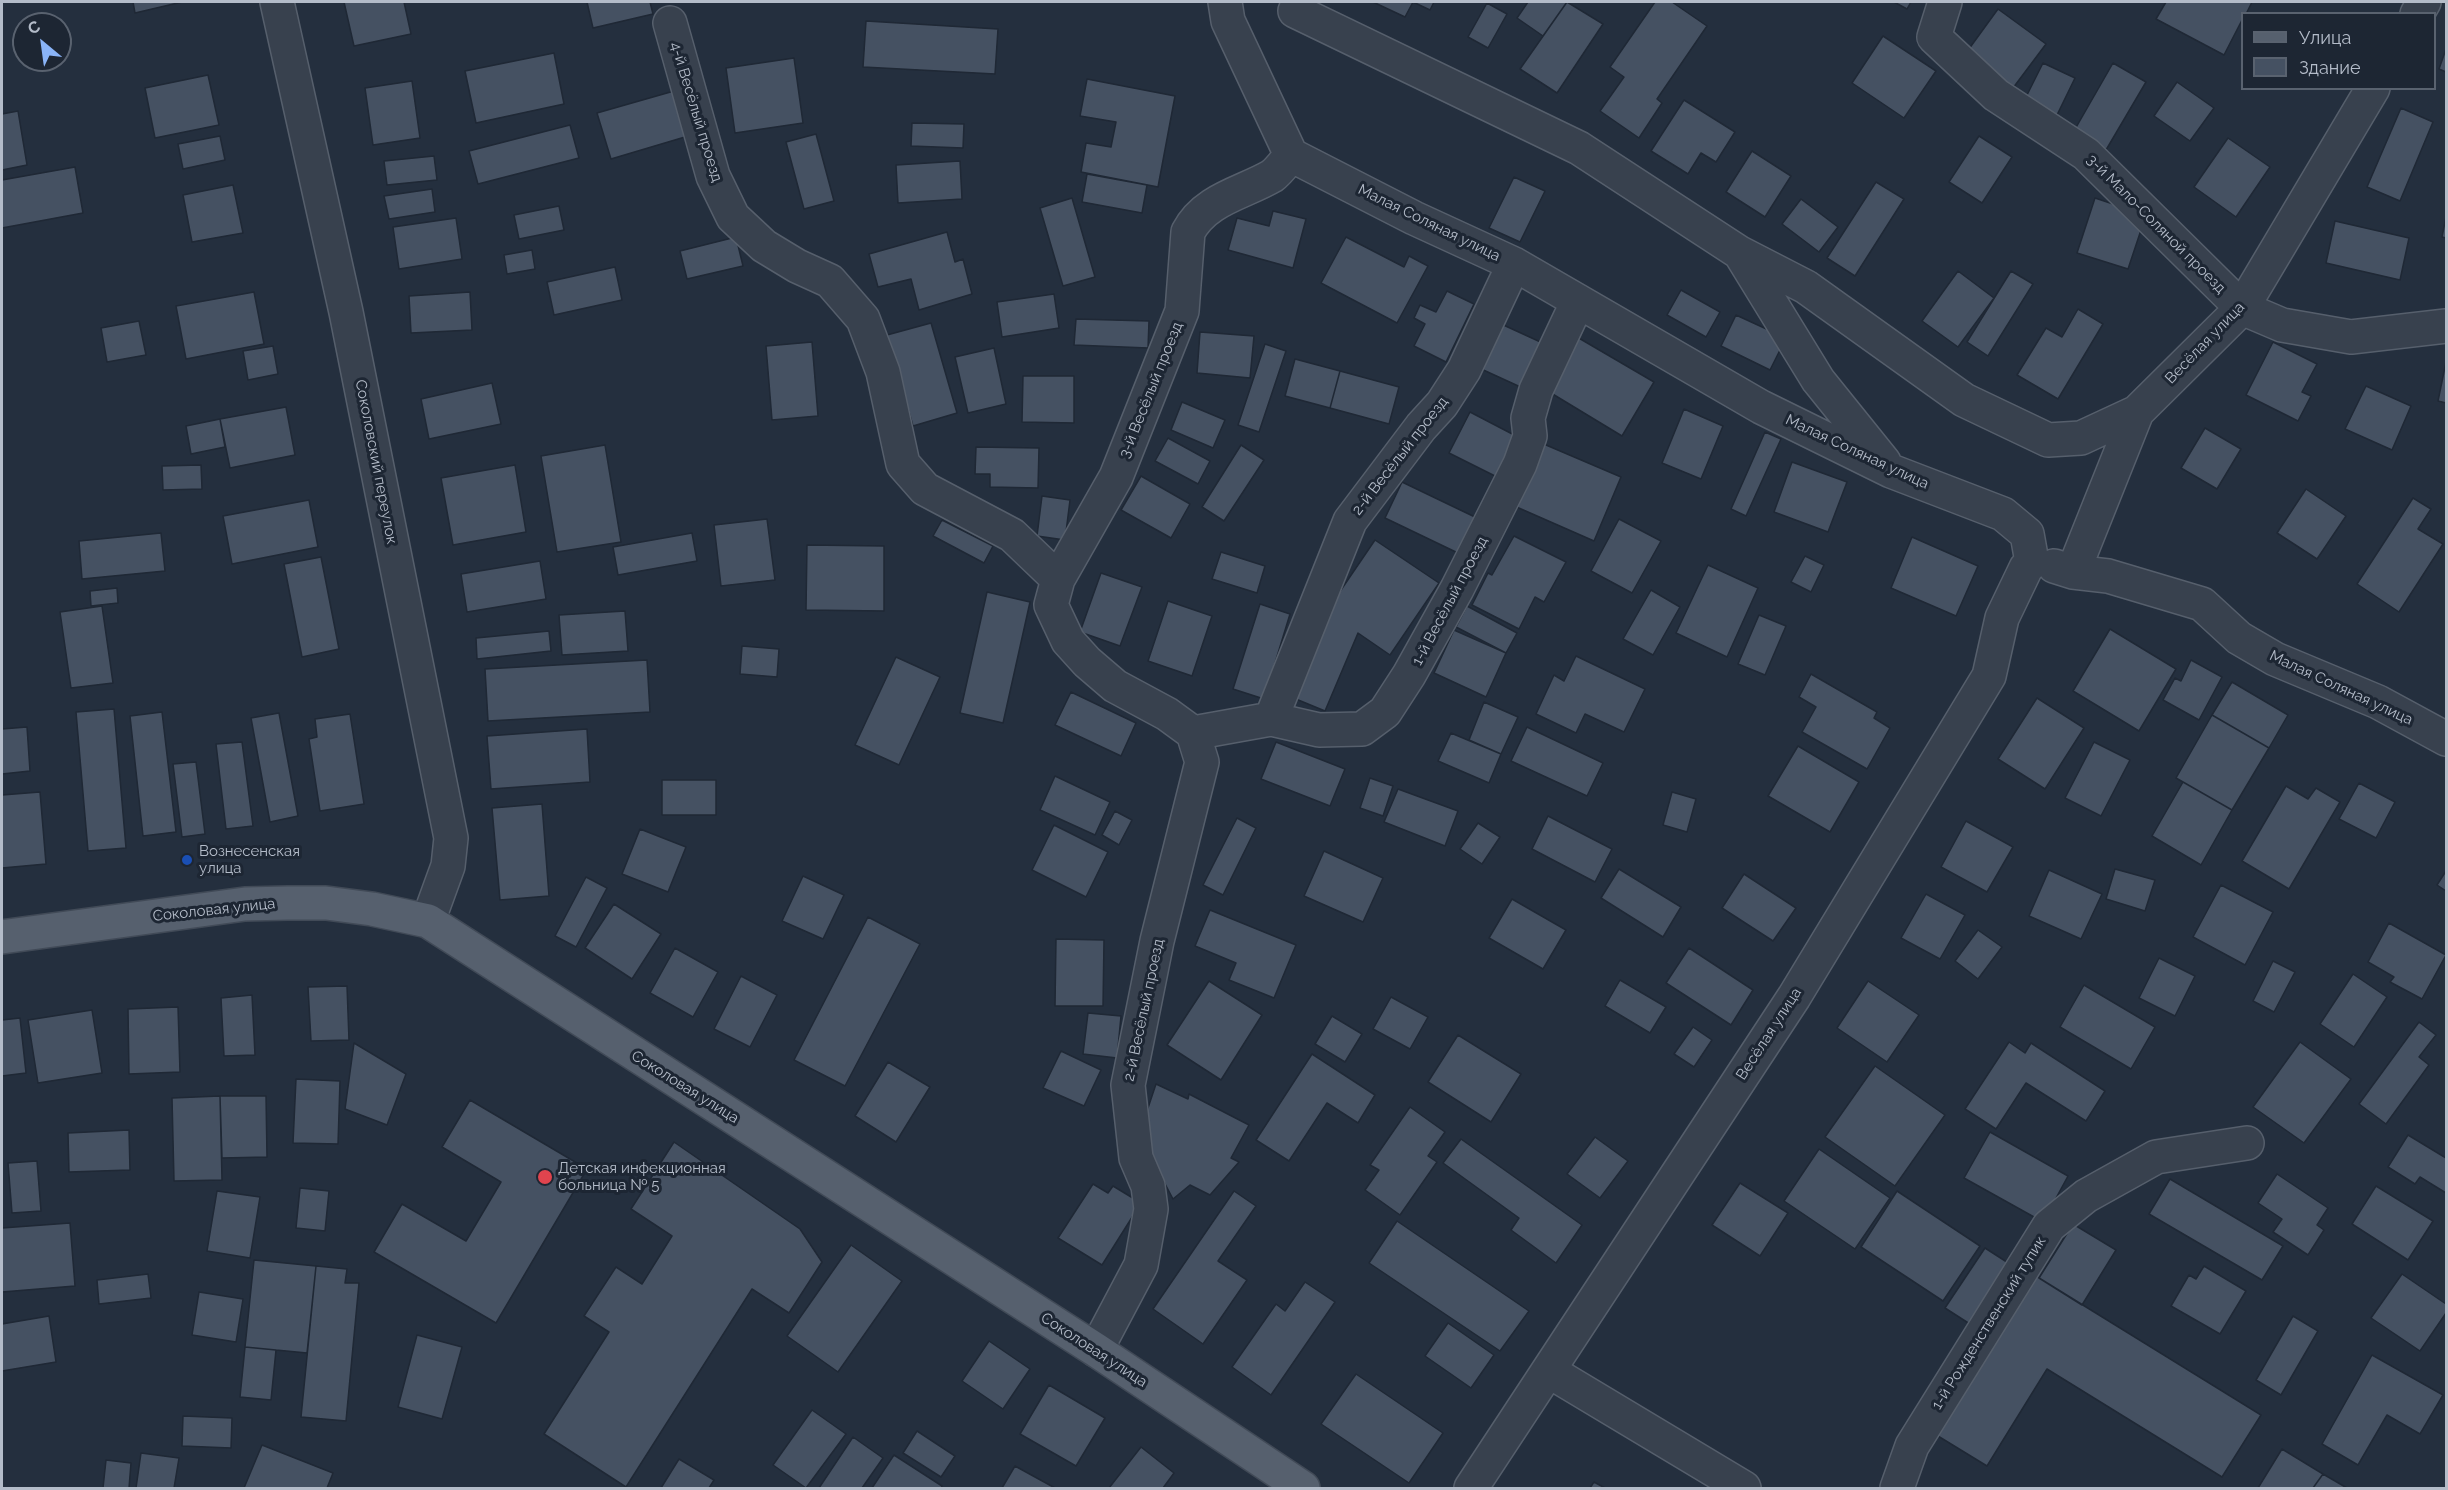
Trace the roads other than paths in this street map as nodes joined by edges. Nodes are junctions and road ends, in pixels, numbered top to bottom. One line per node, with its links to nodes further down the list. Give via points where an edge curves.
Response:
1 (277, 2): 21 (street, Соколовский переулок, via 346,312 451,838 448,866)
2 (1225, 2): 7 (street, via 1228,21)
3 (1945, 2): 11 (street, 3-й Мало-Соляной проезд, via 1934,37 1996,95 2086,154)
4 (1295, 11): 8 (street, via 1579,148)
5 (670, 23): 17 (street, 4-й Весёлый проезд, via 713,176 733,217 764,246 830,281 863,319 883,372 903,464 925,489 1011,535)
6 (2372, 90): 11 (street, Весёлая улица)
7 (1291, 155): 9 (street, Малая Соляная улица); 17 (street, 3-й Весёлый проезд, via 1274,175 1220,200 1193,222 1188,232 1182,311 1116,477)
8 (1740, 253): 13 (street, via 1806,287 1964,399 2048,440 2081,438); 14 (street, via 1818,380)
9 (1514, 264): 10 (street, Малая Соляная улица); 18 (street, 2-й Весёлый проезд, via 1464,370 1350,521)
10 (1578, 301): 14 (street, Малая Соляная улица, via 1761,407); 18 (street, 1-й Весёлый проезд, via 1536,390 1528,418 1530,436 1520,464 1457,589 1385,712 1362,729 1319,730)
11 (2242, 308): 12 (street, 3-й Мало-Соляной проезд, via 2282,325 2351,337); 13 (street, Весёлая улица)
12 (2446, 326)
13 (2137, 412): 16 (street, Весёлая улица)
14 (1891, 471): 15 (street, Малая Соляная улица, via 2003,514 2027,534)
15 (2032, 562): 16 (street, Малая Соляная улица); 25 (street, Весёлая улица, via 2002,618 1989,676 1794,997)
16 (2073, 572): 20 (street, Малая Соляная улица, via 2108,576 2202,604 2239,638 2275,659 2378,702)
17 (1058, 579): 19 (street, via 1051,605 1068,641 1115,686)
18 (1271, 719): 19 (street, 1-й Весёлый проезд)
19 (1193, 733): 24 (street, 2-й Весёлый проезд, via 1203,762 1157,941 1128,1085 1136,1158 1148,1186 1151,1209 1141,1266)
20 (2446, 739)
21 (428, 921): 22 (main road, Соколовая улица, via 338,905 244,904); 24 (main road, Соколовая улица)
22 (2, 937)
23 (2247, 1143): 29 (street, 1-й Рожденственский тупик, via 2156,1157 2086,1196 2049,1226 1912,1446)
24 (1096, 1350): 26 (main road, Соколовая улица)
25 (1549, 1371): 27 (street, Весёлая улица); 28 (street)
26 (1303, 1488)
27 (1472, 1488)
28 (1744, 1488)
29 (1897, 1488)

